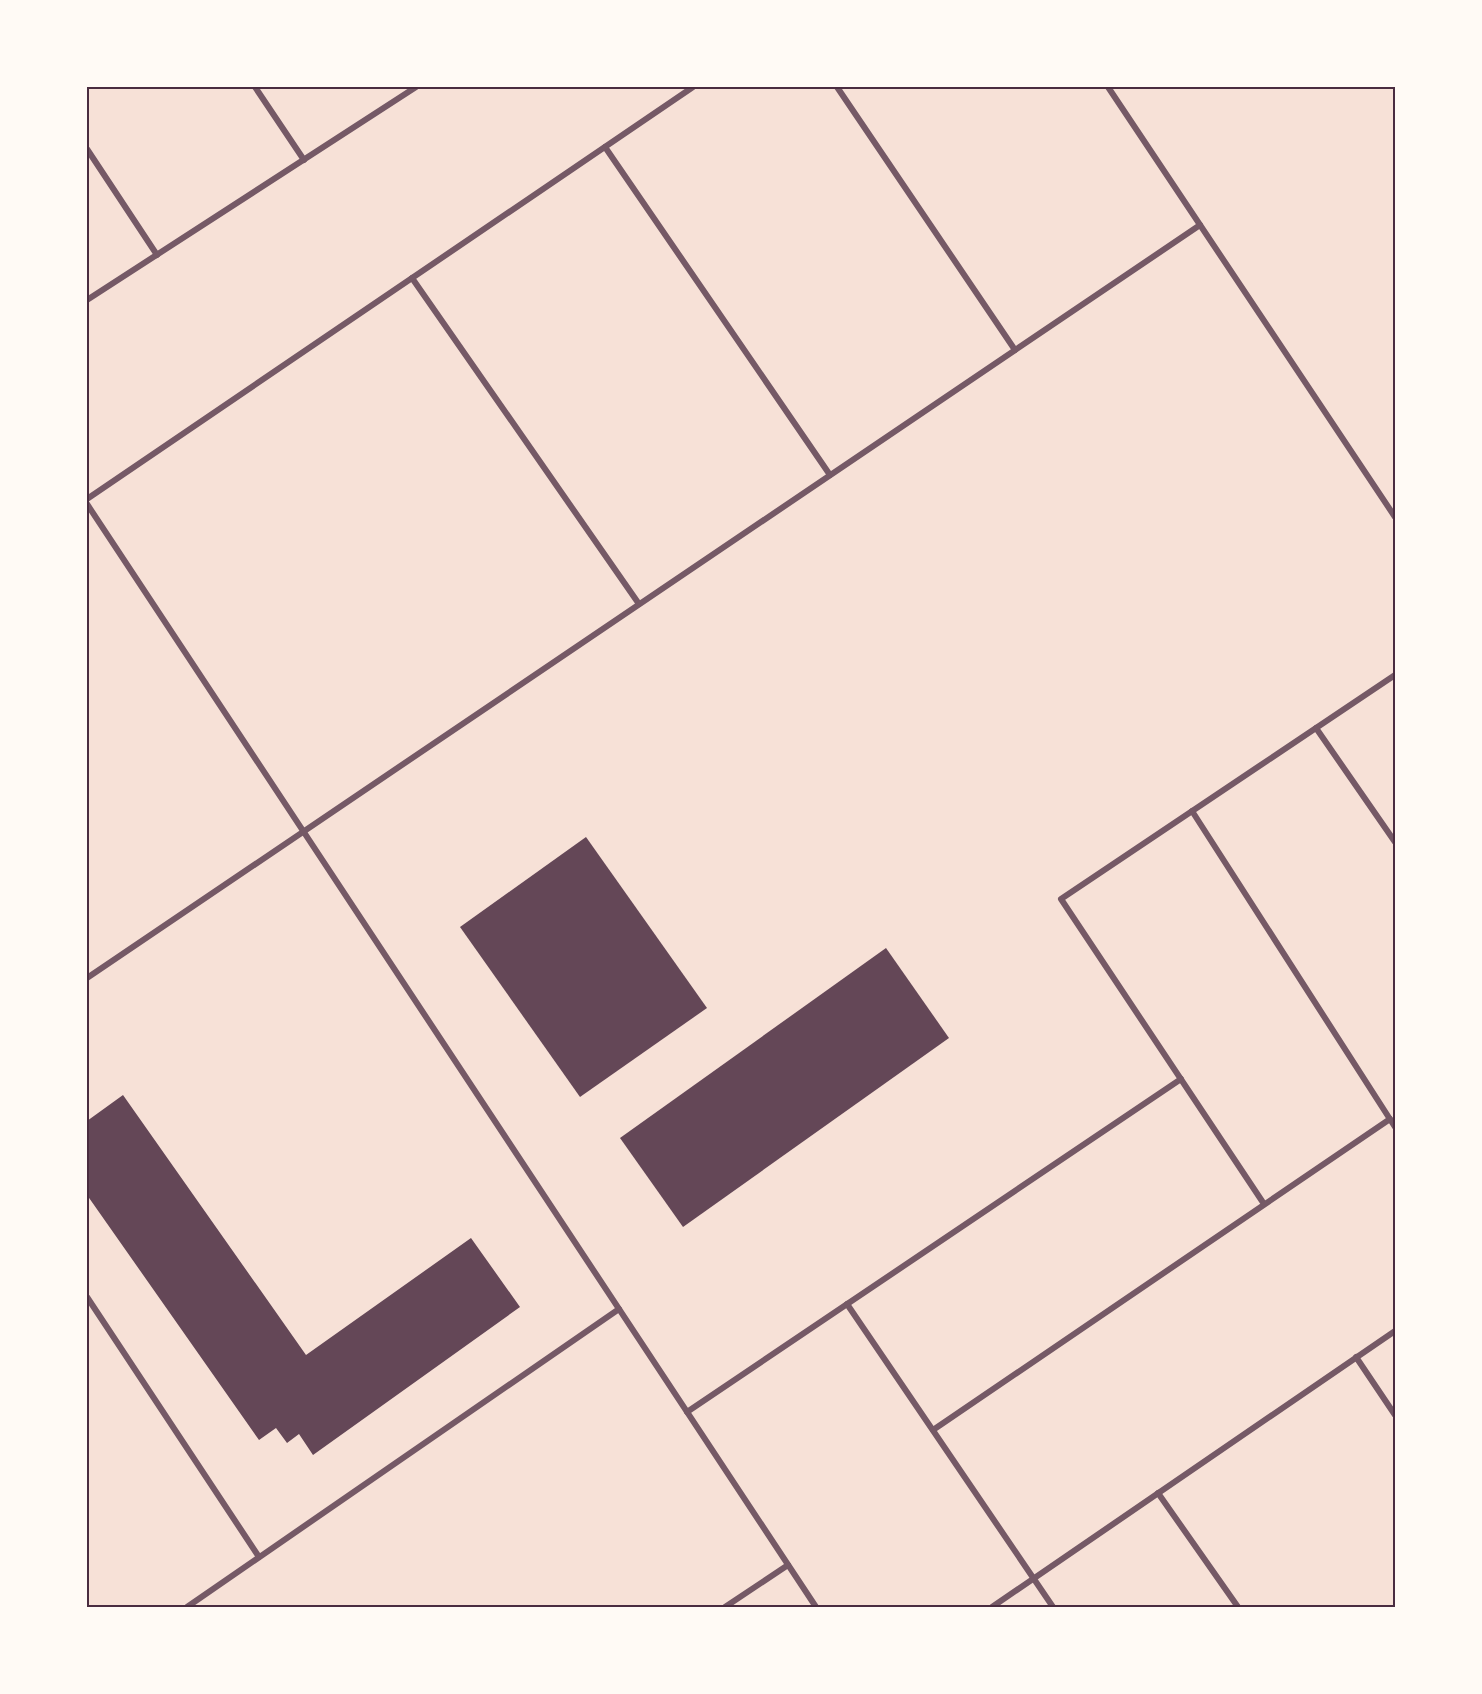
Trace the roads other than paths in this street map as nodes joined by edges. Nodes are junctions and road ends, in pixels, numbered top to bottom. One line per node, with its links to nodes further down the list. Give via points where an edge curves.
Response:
1 (255, 87): 8 (street)
2 (416, 87): 8 (street)
3 (693, 87): 6 (street)
4 (837, 87): 13 (street)
5 (1108, 87): 9 (street)
6 (605, 147): 11 (street); 14 (street)
7 (87, 149): 10 (street)
8 (304, 160): 10 (street)
9 (1200, 225): 13 (street); 17 (street)
10 (157, 255): 12 (street)
11 (412, 278): 15 (street); 19 (street)
12 (87, 300)
13 (1015, 350): 14 (street)
14 (830, 475): 19 (street)
15 (87, 498)
16 (87, 504): 23 (street)
17 (1393, 509): 18 (street)
18 (1395, 517)
19 (639, 604): 23 (street)
20 (1395, 675): 21 (street)
21 (1316, 728): 22 (street); 24 (street)
22 (1192, 811): 26 (street, via 1061,899); 27 (street)
23 (304, 831): 25 (street); 32 (street)
24 (1395, 842)
25 (87, 978)
26 (1181, 1079): 29 (street); 31 (street)
27 (1390, 1119): 28 (street); 29 (street)
28 (1395, 1127)
29 (1264, 1204): 37 (street)
30 (87, 1297): 39 (street)
31 (847, 1304): 35 (street); 37 (street)
32 (619, 1310): 35 (street); 39 (street)
33 (1395, 1330): 34 (street)
34 (1356, 1357): 36 (street); 38 (street)
35 (687, 1412): 40 (street)
36 (1395, 1415)
37 (933, 1430): 41 (street)
38 (1158, 1493): 41 (street); 47 (street)
39 (259, 1557): 42 (street)
40 (788, 1565): 43 (street); 44 (street)
41 (1034, 1578): 45 (street); 46 (street)
42 (187, 1607)
43 (725, 1607)
44 (816, 1607)
45 (992, 1607)
46 (1053, 1607)
47 (1238, 1607)

